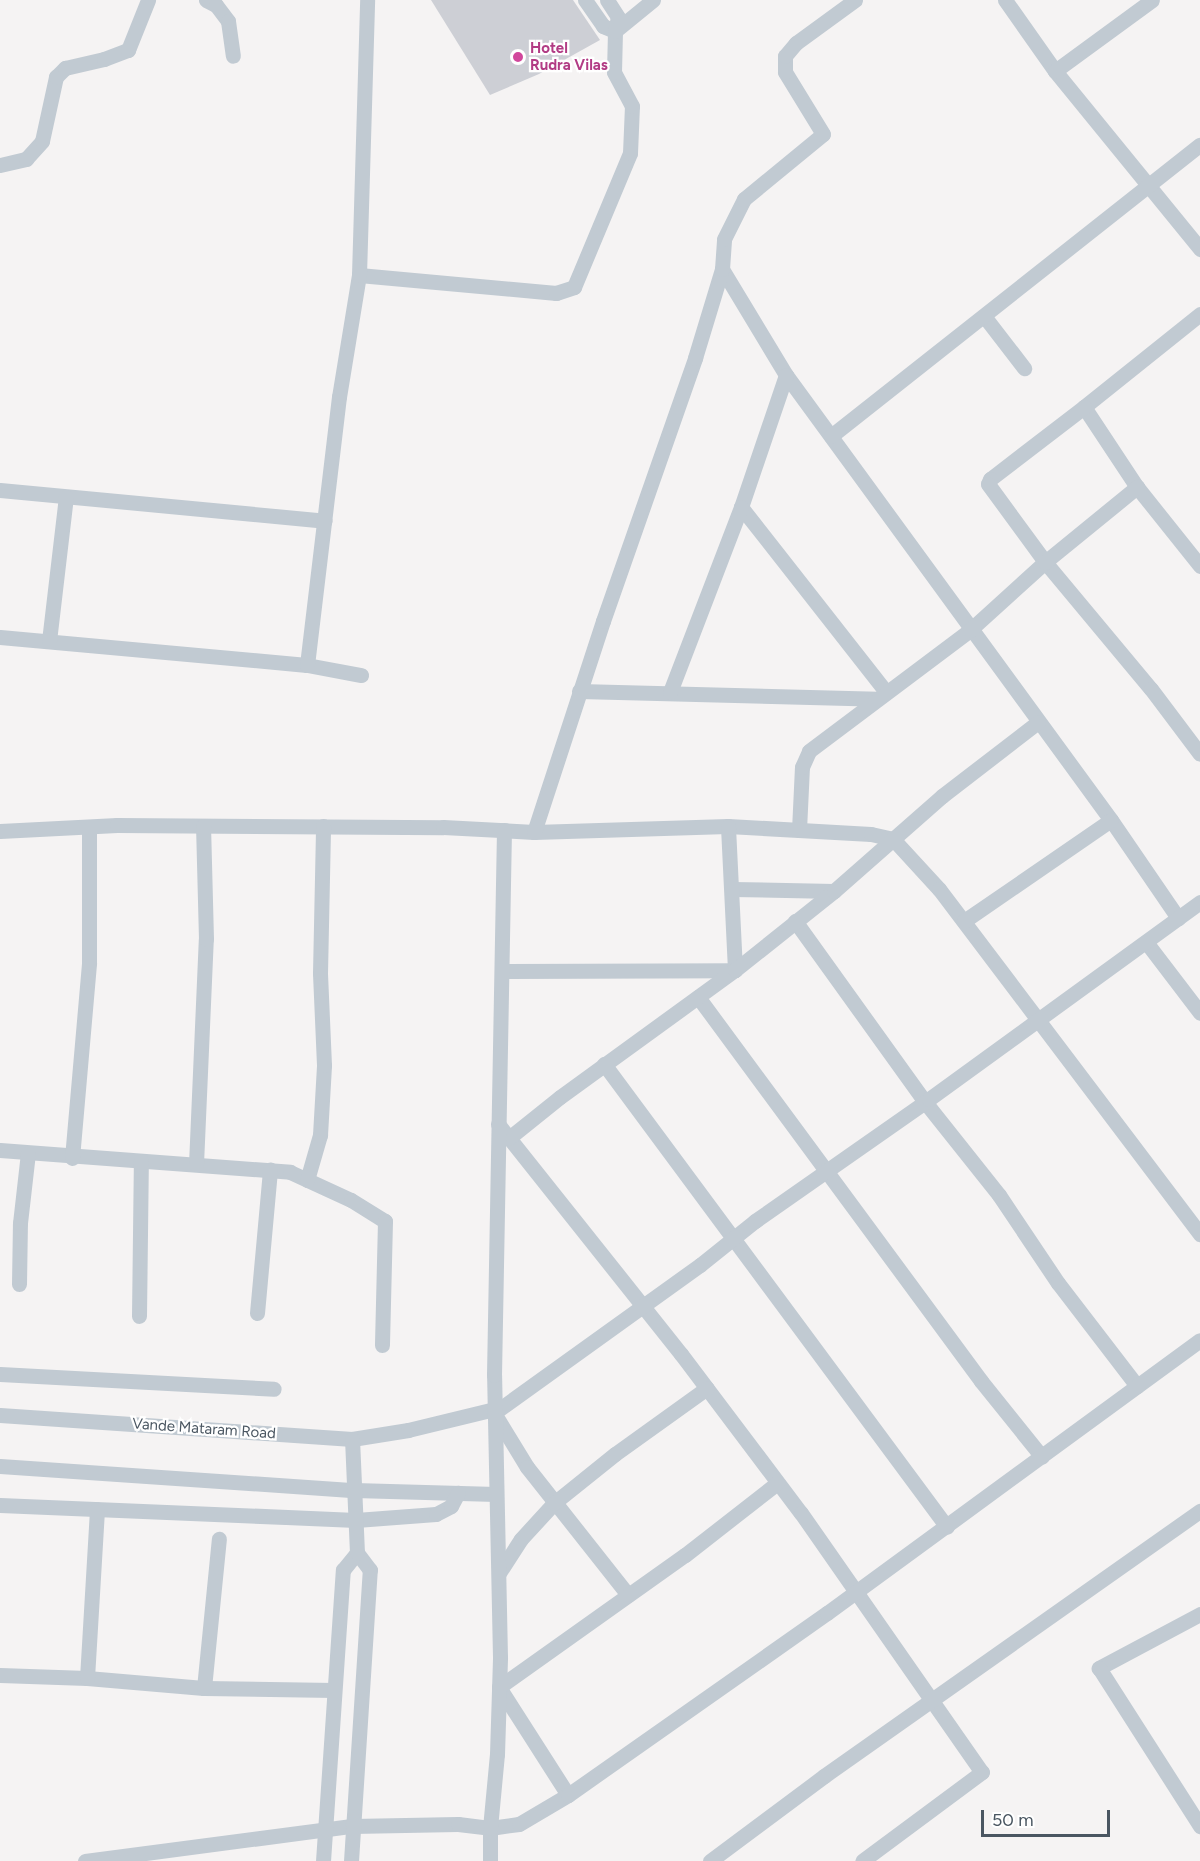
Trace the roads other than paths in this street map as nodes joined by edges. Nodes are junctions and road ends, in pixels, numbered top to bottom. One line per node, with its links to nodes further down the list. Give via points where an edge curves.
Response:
1 (148, 0): 14 (street, via 128,50 65,68 56,77 42,141 26,159)
2 (206, 0): 11 (street, via 216,5 228,21)
3 (368, 0): 18 (street)
4 (585, 0): 10 (street, via 603,26)
5 (607, 0): 10 (street, via 618,17)
6 (653, 0): 10 (street)
7 (855, 0): 17 (street, via 796,43 785,56 785,72 823,134 744,199 724,238)
8 (1005, 0): 12 (street)
9 (1152, 0): 12 (street)
10 (615, 31): 18 (street, via 614,72 632,106 630,153 574,287 556,293)
11 (233, 56)
12 (1055, 70): 15 (street)
13 (1200, 145): 15 (street)
14 (0, 165)
15 (1148, 186): 16 (street); 20 (street)
16 (1200, 249)
17 (722, 269): 22 (street); 37 (street)
18 (359, 275): 29 (street)
19 (1200, 314): 23 (street)
20 (984, 316): 21 (street); 24 (street)
21 (1024, 368)
22 (786, 375): 24 (street); 28 (street)
23 (1084, 407): 25 (street); 30 (street, via 988,484)
24 (831, 436): 32 (street)
25 (1137, 487): 30 (street); 31 (street)
26 (0, 490): 27 (street)
27 (66, 497): 29 (street); 34 (street)
28 (741, 507): 38 (street); 39 (street)
29 (324, 521): 35 (street)
30 (1045, 562): 32 (street); 41 (street)
31 (1200, 566)
32 (970, 630): 39 (street); 40 (street)
33 (0, 638): 34 (street)
34 (49, 641): 35 (street)
35 (307, 665): 36 (street)
36 (361, 675)
37 (579, 691): 38 (street); 50 (street)
38 (670, 692): 39 (street)
39 (882, 695): 48 (street, via 809,751 802,767)
40 (1038, 722): 42 (street); 51 (street)
41 (1200, 754)
42 (1112, 820): 55 (street); 57 (street)
43 (203, 826): 44 (street); 46 (street); 72 (street, via 206,939)
44 (323, 826): 47 (street); 75 (street, via 320,973 324,1065 320,1135)
45 (728, 826): 48 (street); 50 (street); 52 (street)
46 (89, 827): 49 (street); 70 (street, via 89,963)
47 (504, 830): 50 (street); 60 (street)
48 (799, 830): 51 (street)
49 (0, 831)
50 (534, 832)
51 (893, 839): 53 (street); 57 (street)
52 (732, 889): 53 (street); 59 (street)
53 (834, 891): 56 (street)
54 (1200, 902): 55 (street)
55 (1179, 918): 58 (street)
56 (795, 921): 59 (street); 65 (street)
57 (964, 921): 63 (street)
58 (1146, 942): 62 (street); 63 (street)
59 (735, 970): 60 (street); 61 (street)
60 (502, 971): 66 (street)
61 (698, 997): 64 (street); 74 (street)
62 (1200, 1013)
63 (1037, 1018): 65 (street); 76 (street)
64 (604, 1064): 67 (street); 77 (street)
65 (925, 1102): 74 (street); 85 (street, via 999,1195 1058,1283)
66 (498, 1125): 67 (street); 88 (street)
67 (510, 1138): 79 (street)
68 (0, 1150): 69 (street)
69 (28, 1153): 70 (street); 78 (street, via 20,1223)
70 (72, 1158): 71 (street)
71 (141, 1161): 72 (street); 81 (street)
72 (196, 1164): 73 (street)
73 (270, 1170): 75 (street, via 290,1172); 80 (street)
74 (826, 1172): 77 (street); 91 (street)
75 (307, 1180): 83 (street, via 385,1221)
76 (1200, 1234)
77 (733, 1238): 79 (street); 102 (street)
78 (19, 1284)
79 (642, 1307): 86 (street); 88 (street)
80 (257, 1313)
81 (139, 1316)
82 (1200, 1340): 85 (street)
83 (382, 1345)
84 (0, 1374): 87 (street)
85 (1137, 1386): 91 (street)
86 (707, 1388): 93 (street); 97 (street)
87 (274, 1389)
88 (494, 1411): 90 (street, Vande Mataram Road); 96 (street); 97 (street)
89 (0, 1415): 90 (street, Vande Mataram Road)
90 (352, 1439): 94 (street)
91 (1042, 1457): 102 (street)
92 (0, 1466): 94 (street)
93 (777, 1483): 106 (street); 107 (street)
94 (354, 1490): 95 (street); 101 (street)
95 (458, 1493): 96 (street); 101 (street, via 451,1506 436,1514)
96 (496, 1494): 105 (street)
97 (554, 1503): 105 (street, via 521,1539); 107 (street)
98 (0, 1505): 99 (street)
99 (97, 1509): 101 (street); 110 (street)
100 (1200, 1511): 114 (street)
101 (356, 1520): 104 (street)
102 (947, 1527): 106 (street)
103 (219, 1539): 112 (street)
104 (357, 1553): 113 (street, via 343,1570); 116 (street, via 370,1570)
105 (499, 1573): 111 (street)
106 (856, 1592): 114 (street); 115 (street)
107 (628, 1595): 111 (street)
108 (1200, 1614): 117 (street, via 1099,1668)
109 (0, 1675): 110 (street)
110 (87, 1678): 112 (street)
111 (499, 1687): 115 (street); 118 (street, via 498,1754)
112 (204, 1688): 113 (street)
113 (334, 1690): 119 (street)
114 (934, 1700): 124 (street); 125 (street, via 982,1772)
115 (568, 1795): 118 (street, via 519,1824)
116 (352, 1826): 118 (street, via 458,1824); 119 (street); 122 (street)
117 (1200, 1826)
118 (490, 1828): 123 (street)
119 (323, 1830): 120 (street); 121 (street)
120 (85, 1861)
121 (323, 1861)
122 (351, 1861)
123 (490, 1861)
124 (710, 1861)
125 (862, 1861)

